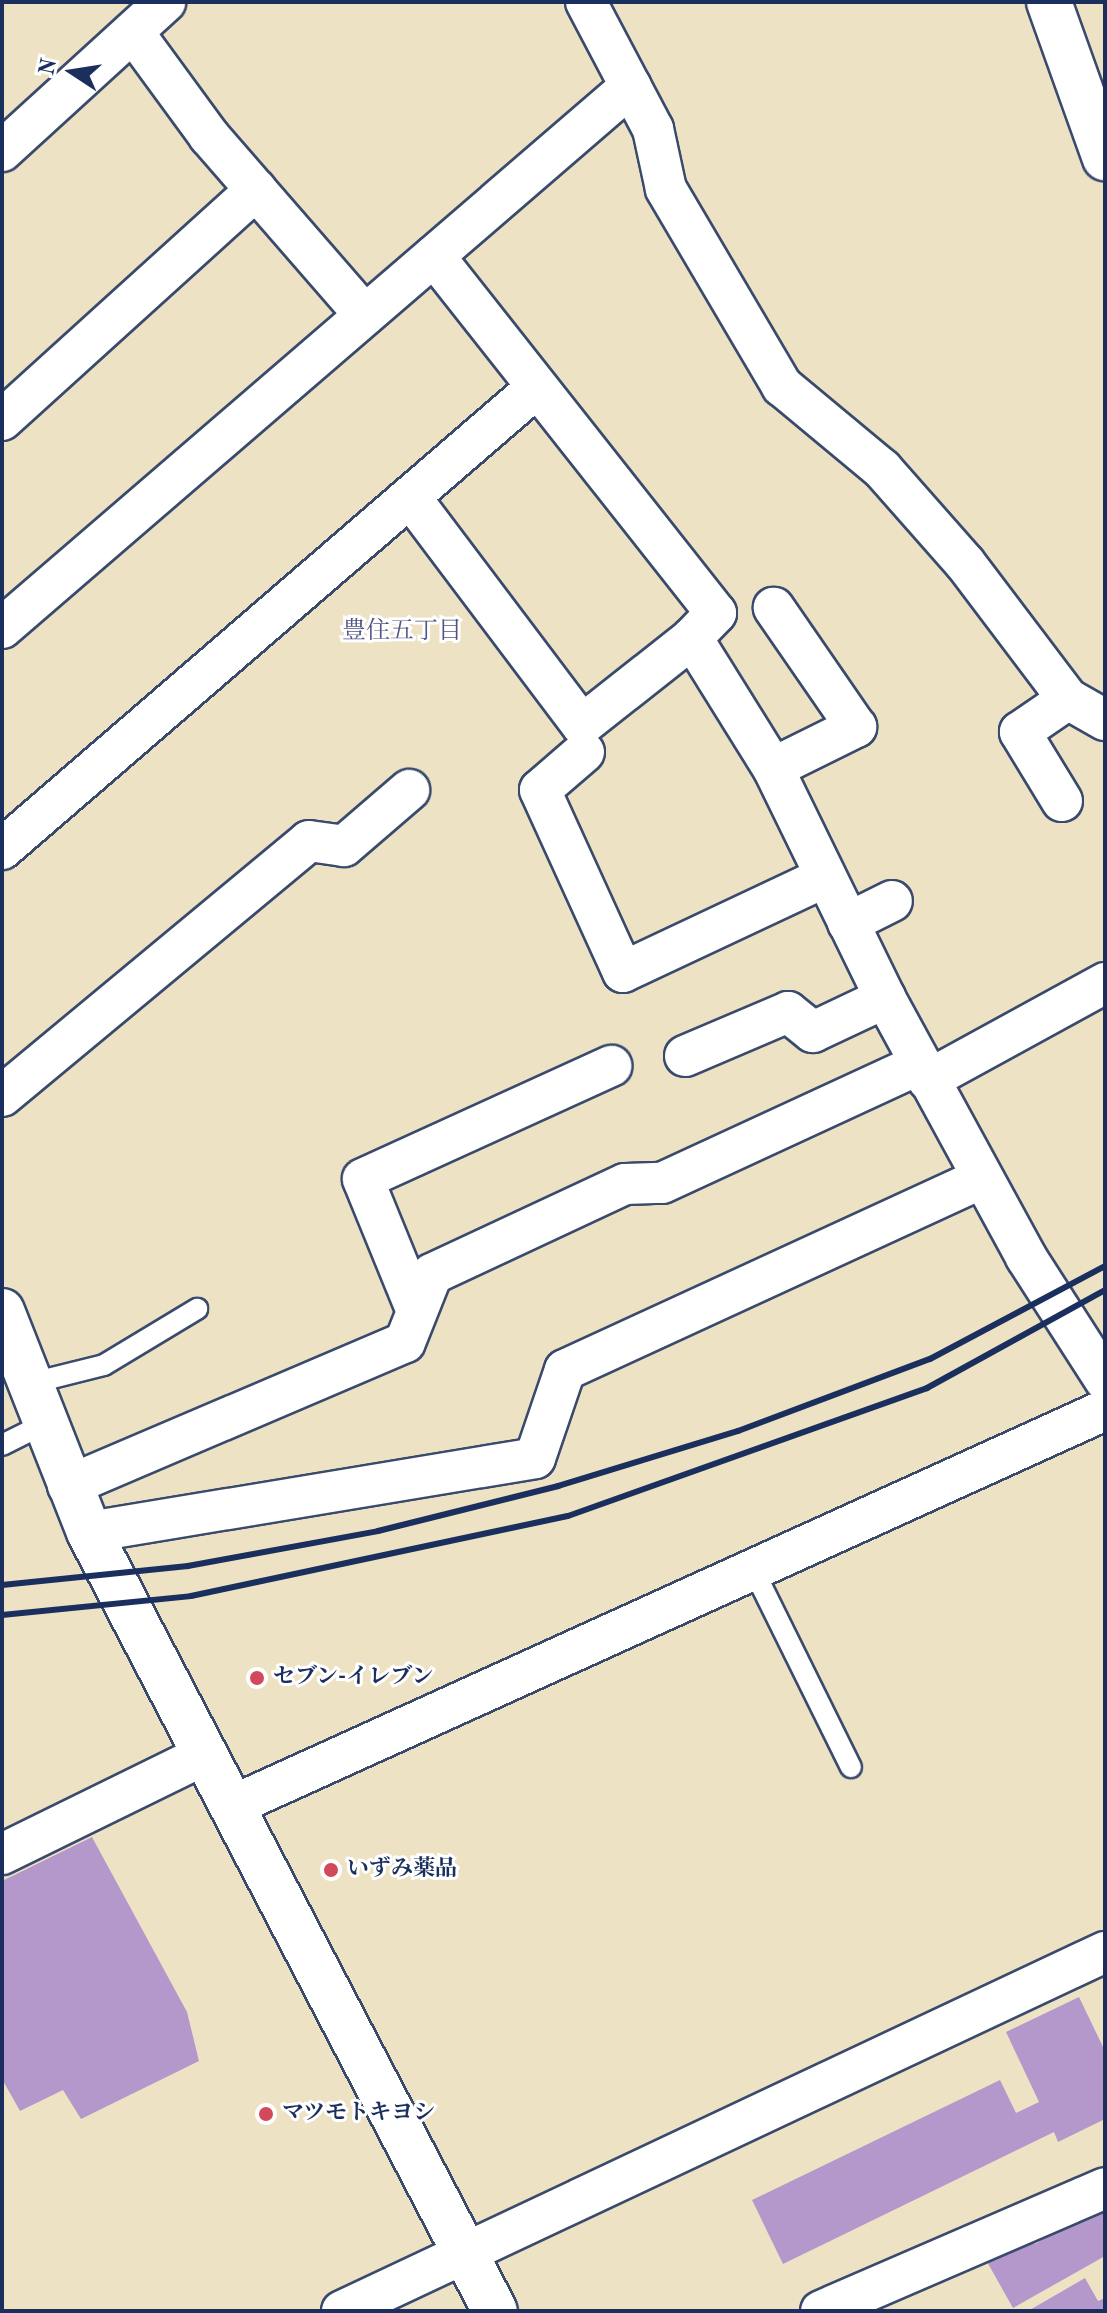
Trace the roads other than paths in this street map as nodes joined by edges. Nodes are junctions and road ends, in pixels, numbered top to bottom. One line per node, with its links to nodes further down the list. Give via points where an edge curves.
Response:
1 (165, 2): 4 (street)
2 (586, 2): 5 (street)
3 (1049, 2): 6 (street)
4 (133, 32): 7 (street); 8 (street)
5 (631, 86): 9 (street); 17 (street, via 653,129 666,189 782,386 882,469 965,563)
6 (1103, 147)
7 (2, 151)
8 (256, 190): 10 (street); 12 (street)
9 (434, 256): 10 (street); 11 (street)
10 (364, 314): 15 (street)
11 (536, 388): 13 (street); 16 (street, via 716,613)
12 (2, 420)
13 (410, 497): 16 (street, via 582,725); 23 (street)
14 (774, 608): 20 (street, via 856,727)
15 (2, 628)
16 (692, 638): 20 (street)
17 (1068, 699): 18 (street); 22 (street, via 1020,732)
18 (1105, 720)
19 (584, 752): 24 (street, via 540,790 623,972)
20 (773, 768): 24 (street)
21 (409, 790): 32 (street, via 344,846 309,841)
22 (1062, 801)
23 (2, 849)
24 (825, 877): 26 (street)
25 (892, 901): 26 (street)
26 (848, 923): 28 (street)
27 (1105, 983): 31 (street)
28 (885, 998): 29 (street, via 813,1032 788,1012); 31 (street)
29 (685, 1056)
30 (611, 1066): 35 (street, via 363,1179)
31 (924, 1072): 33 (street); 35 (street, via 662,1183 625,1184 432,1274)
32 (2, 1096)
33 (982, 1178): 37 (street); 43 (street, via 565,1370 535,1458)
34 (197, 1309): 38 (lane, via 104,1365)
35 (416, 1309): 42 (street, via 405,1342)
36 (2, 1311): 38 (street)
37 (1105, 1380)
38 (28, 1384): 40 (street)
39 (1105, 1410): 44 (street)
40 (42, 1425): 41 (lane); 42 (street)
41 (2, 1445)
42 (68, 1486): 43 (street)
43 (89, 1532): 45 (street)
44 (753, 1569): 46 (lane); 47 (street)
45 (206, 1754): 47 (street); 48 (street)
46 (851, 1767)
47 (232, 1806): 51 (street)
48 (2, 1854)
49 (1105, 1952): 51 (street)
50 (1105, 2188): 54 (street)
51 (462, 2250): 52 (street); 53 (street)
52 (342, 2311)
53 (495, 2311)
54 (821, 2311)

